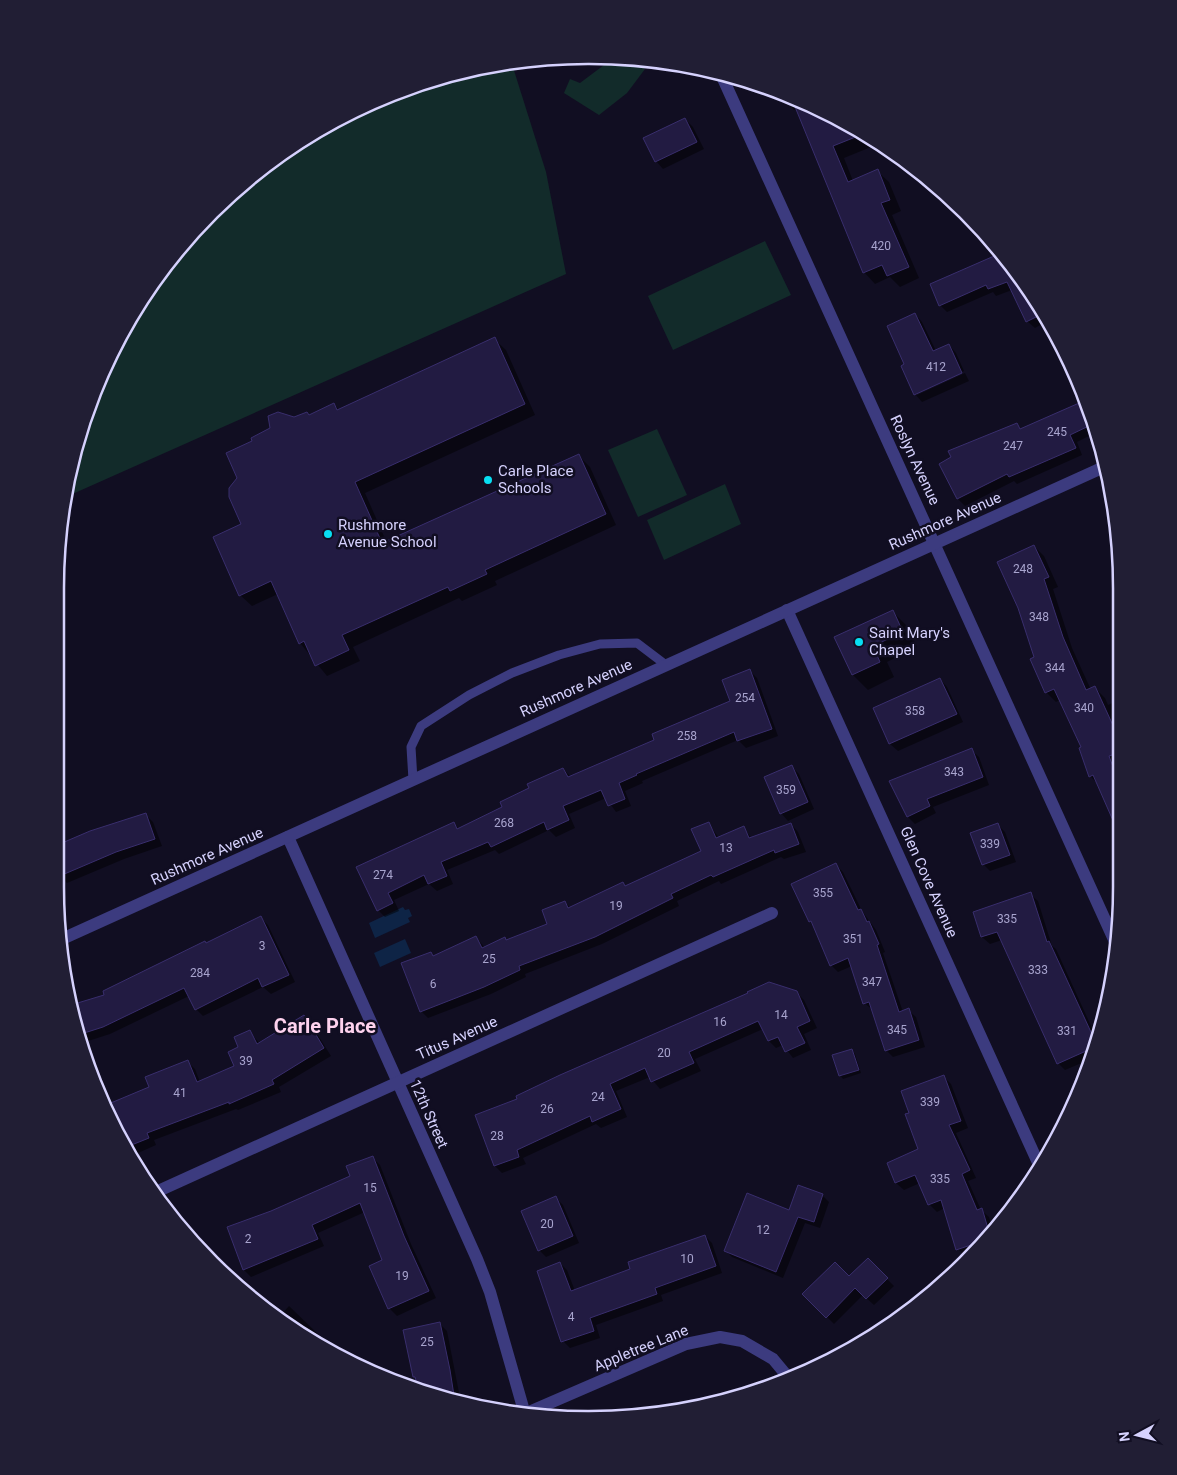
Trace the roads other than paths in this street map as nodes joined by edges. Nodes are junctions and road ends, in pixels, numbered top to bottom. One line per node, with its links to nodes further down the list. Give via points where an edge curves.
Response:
1 (725, 82): 3 (street, Roslyn Avenue)
2 (1099, 469): 3 (street, Rushmore Avenue)
3 (935, 544): 4 (street, Rushmore Avenue); 9 (street, Roslyn Avenue)
4 (788, 610): 5 (street, Rushmore Avenue); 12 (street, Glen Cove Avenue)
5 (666, 666): 6 (street, Rushmore Avenue); 6 (lane, via 637,643 600,644 512,673 469,695 422,726 411,747)
6 (413, 780): 7 (street, Rushmore Avenue)
7 (288, 837): 10 (street, Rushmore Avenue); 11 (street, 12th Street)
8 (772, 913): 11 (street, Titus Avenue)
9 (1111, 933)
10 (66, 937)
11 (397, 1083): 13 (street, Titus Avenue); 15 (street, 12th Street, via 490,1292)
12 (1037, 1159)
13 (162, 1192)
14 (785, 1372): 16 (street, Appletree Lane, via 774,1359 742,1341 720,1337 686,1344)
15 (523, 1407)
16 (536, 1408)

